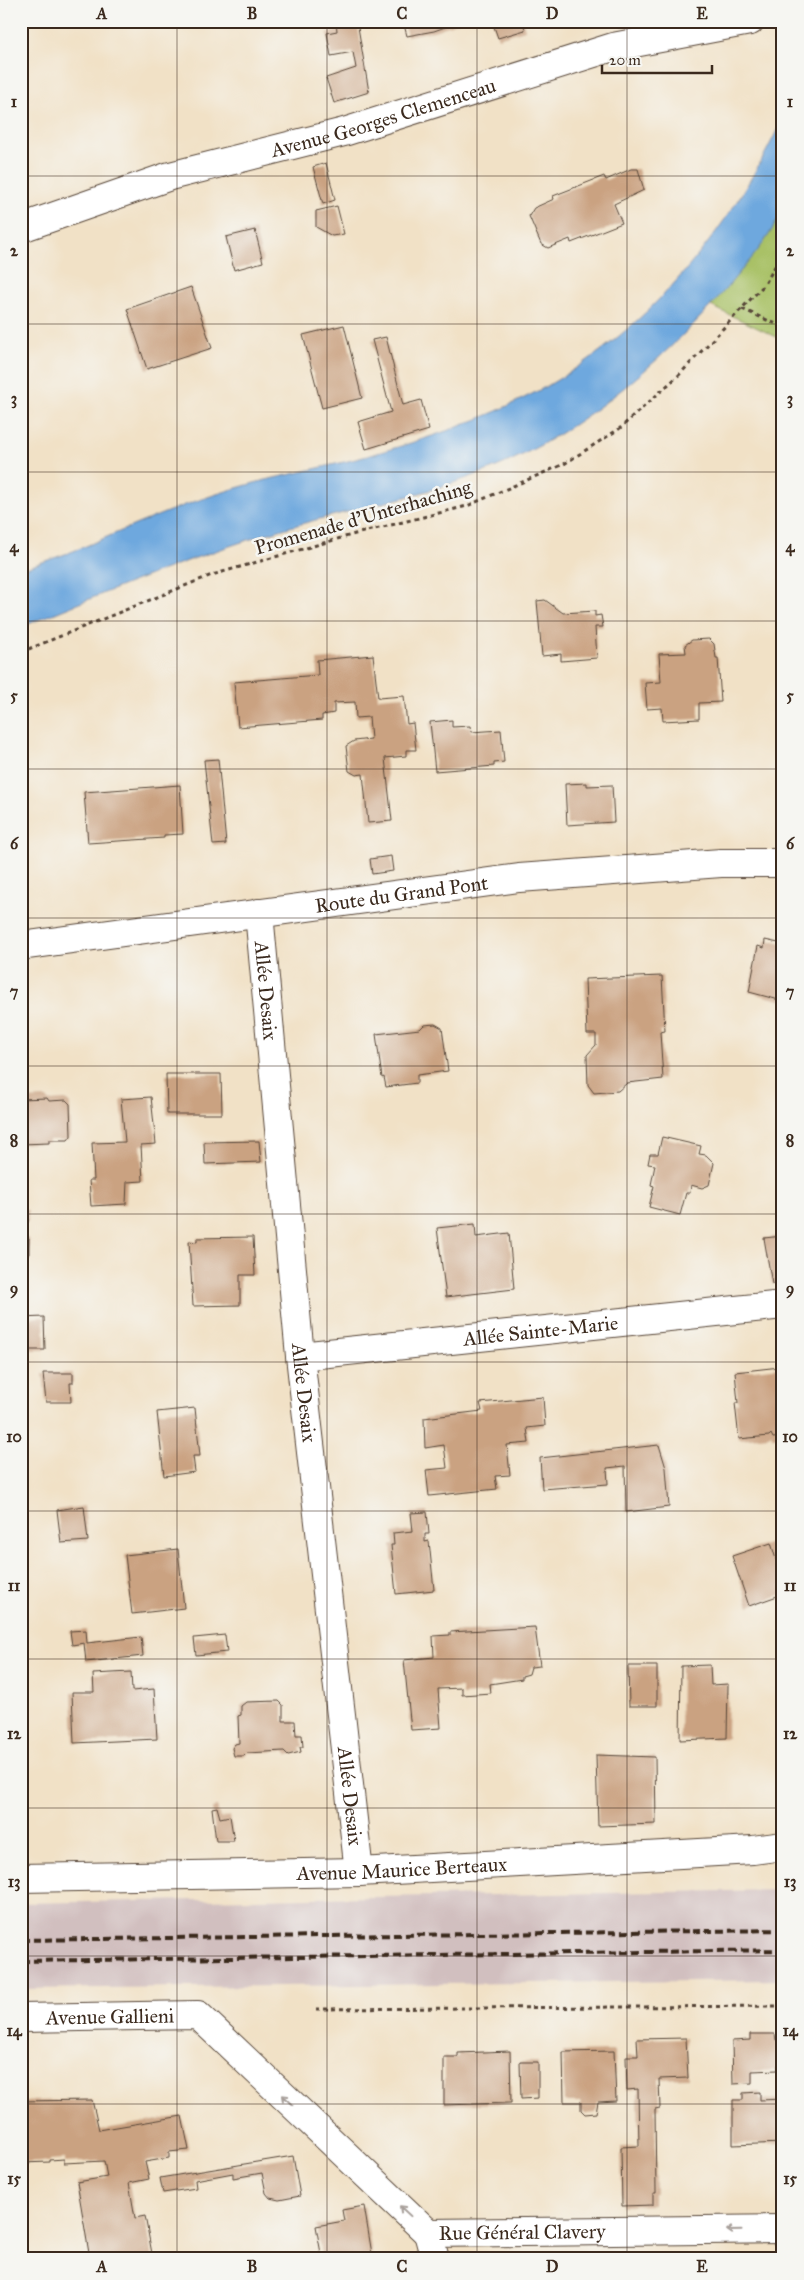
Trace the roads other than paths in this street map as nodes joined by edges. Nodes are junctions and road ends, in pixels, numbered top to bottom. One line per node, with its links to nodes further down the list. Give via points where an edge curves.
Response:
1 (750, 21): 2 (street, Avenue Georges Clemenceau, via 612,47 344,132 170,176)
2 (21, 228)
3 (783, 863): 4 (street, Route du Grand Pont, via 721,863 519,878)
4 (259, 913): 5 (street, Route du Grand Pont); 7 (street, Allée Desaix)
5 (21, 946)
6 (783, 1305): 7 (street, Allée Sainte-Marie)
7 (300, 1356): 9 (street, Allée Desaix)
8 (783, 1846): 9 (street, Avenue Maurice Berteaux)
9 (359, 1872): 10 (street, Avenue Maurice Berteaux)
10 (21, 1878)
11 (198, 2015): 12 (street, Avenue Gallieni); 14 (street, Rue Général Clavery, one-way to 11)
12 (21, 2018)
13 (783, 2229): 14 (street, Rue Général Clavery, one-way to 14)
14 (428, 2232): 15 (street)
15 (435, 2259)

